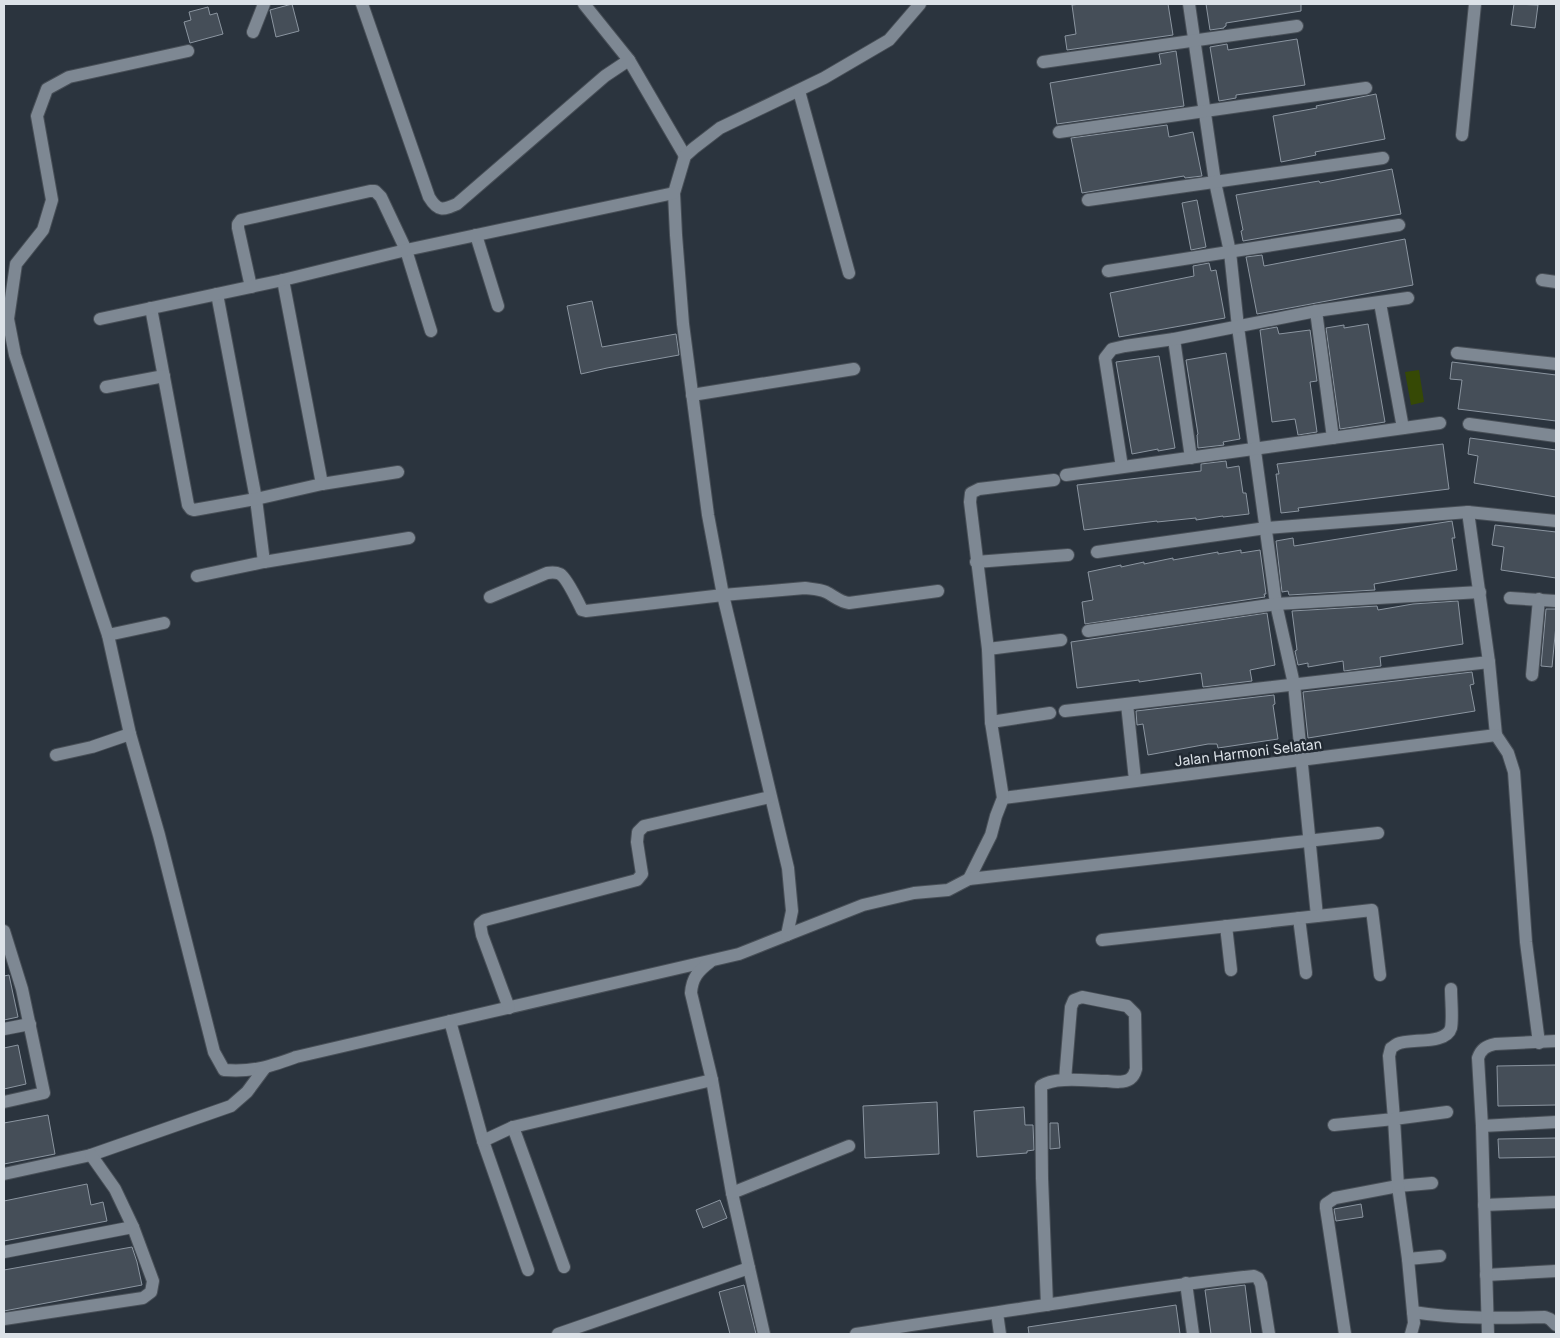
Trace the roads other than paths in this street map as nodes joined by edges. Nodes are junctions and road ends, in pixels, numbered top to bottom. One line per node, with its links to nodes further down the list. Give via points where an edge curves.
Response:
1 (264, 4): 8 (street)
2 (362, 4): 11 (street, via 429,197 434,206 440,208 457,204 605,76)
3 (584, 4): 11 (street)
4 (920, 4): 14 (street, via 889,40)
5 (1189, 4): 9 (street)
6 (1475, 4): 17 (street)
7 (1296, 26): 9 (street)
8 (253, 32)
9 (1194, 41): 12 (street); 15 (street)
10 (188, 51): 44 (street, via 70,77 47,89 37,116 52,200 43,230 16,264 8,319)
11 (629, 60): 18 (street)
12 (1043, 62)
13 (1366, 88): 15 (street)
14 (799, 91): 18 (street, via 720,128); 28 (street)
15 (1205, 111): 16 (street); 20 (street)
16 (1059, 132)
17 (1462, 135)
18 (685, 156): 21 (street)
19 (1383, 158): 20 (street)
20 (1215, 182): 22 (street); 26 (street)
21 (674, 193): 24 (street); 49 (street)
22 (1088, 200)
23 (1399, 225): 26 (street)
24 (476, 236): 25 (street); 36 (street)
25 (406, 250): 29 (street); 32 (street, via 381,197 375,191 244,220 239,222 238,228); 41 (street)
26 (1230, 252): 27 (street); 40 (street)
27 (1108, 271)
28 (848, 273)
29 (283, 280): 32 (street); 59 (street)
30 (1542, 280): 31 (street)
31 (1556, 282)
32 (250, 287): 33 (street)
33 (217, 294): 37 (street); 60 (street)
34 (1408, 298): 35 (street)
35 (1380, 303): 38 (street); 52 (street)
36 (498, 306)
37 (151, 308): 39 (street); 47 (street)
38 (1316, 311): 40 (street); 54 (street)
39 (100, 319)
40 (1238, 327): 42 (street); 55 (street)
41 (431, 331)
42 (1174, 339): 56 (street); 57 (street, via 1117,348 1106,358)
43 (1457, 353): 45 (street)
44 (10, 356): 80 (street)
45 (1556, 364)
46 (854, 370): 49 (street)
47 (164, 376): 48 (street); 60 (street, via 189,507 194,510)
48 (106, 387)
49 (692, 395): 73 (street)
50 (1440, 423): 52 (street)
51 (1469, 424): 53 (street)
52 (1403, 428): 54 (street)
53 (1556, 436)
54 (1333, 438): 55 (street)
55 (1255, 449): 56 (street); 63 (street)
56 (1190, 458): 57 (street)
57 (1122, 467): 68 (street, via 979,488 971,494 970,502)
58 (398, 472): 59 (street)
59 (322, 484): 60 (street)
60 (256, 499): 67 (street)
61 (1468, 512): 62 (street); 63 (street); 71 (street)
62 (1556, 521)
63 (1266, 528): 65 (street); 77 (street)
64 (409, 538): 67 (street)
65 (1097, 552)
66 (1068, 555): 68 (street)
67 (264, 562): 69 (street)
68 (976, 562): 82 (street)
69 (197, 576)
70 (938, 591): 73 (street, via 848,603 826,592 805,588)
71 (1480, 592): 77 (street); 83 (street)
72 (490, 596): 73 (street, via 552,572 563,577 582,610 586,611)
73 (723, 596): 95 (street)
74 (1510, 598): 75 (street)
75 (1539, 599): 76 (street); 84 (street)
76 (1556, 601)
77 (1276, 604): 79 (street); 85 (street)
78 (164, 623): 80 (street)
79 (1088, 631)
80 (108, 635): 90 (street)
81 (1061, 640): 82 (street)
82 (988, 649): 89 (street)
83 (1490, 662): 85 (street); 91 (street)
84 (1532, 675)
85 (1294, 684): 86 (street); 93 (street)
86 (1127, 704): 87 (street); 94 (street)
87 (1065, 711)
88 (1050, 713): 89 (street)
89 (991, 722): 96 (street)
90 (130, 734): 92 (street); 118 (street, via 214,1052 224,1070)
91 (1496, 735): 93 (street, Jalan Harmoni Selatan); 117 (street, via 1508,753 1514,772 1526,942)
92 (56, 755)
93 (1301, 761): 94 (street, Jalan Harmoni Selatan); 98 (street)
94 (1135, 780): 96 (street, Jalan Harmoni Selatan)
95 (770, 797): 104 (street, via 790,883 792,911); 112 (street, via 644,826 638,832 642,874 637,880 485,920 480,924)
96 (1003, 798): 99 (street, via 991,835)
97 (1378, 833): 98 (street)
98 (1309, 840): 99 (street); 100 (street)
99 (969, 879): 104 (street, via 948,890 914,893 863,905)
100 (1317, 916): 101 (street); 110 (street, via 1372,910)
101 (1299, 918): 102 (street); 109 (street)
102 (1226, 926): 105 (street); 108 (street)
103 (4, 931): 106 (street)
104 (787, 935): 107 (street, via 739,954)
105 (1102, 940)
106 (8, 956): 114 (street)
107 (714, 959): 112 (street); 119 (street, via 699,970 692,982 691,993)
108 (1231, 970)
109 (1306, 972)
110 (1380, 975)
111 (1451, 989): 123 (street, via 1451,1025 1447,1035 1398,1043 1391,1048)
112 (509, 1008): 113 (street)
113 (450, 1021): 118 (street, via 296,1057); 128 (street)
114 (30, 1024): 115 (street); 121 (street, via 44,1093)
115 (4, 1029)
116 (1556, 1041): 117 (street)
117 (1540, 1043): 126 (street, via 1495,1044 1480,1051)
118 (264, 1069): 130 (street, via 247,1092 231,1106)
119 (712, 1080): 127 (street); 134 (street)
120 (1065, 1080): 120 (street, via 1121,1082 1135,1074 1135,1014 1127,1006 1082,997 1074,1000); 147 (street, via 1041,1086)
121 (4, 1102)
122 (1447, 1112): 123 (street)
123 (1394, 1120): 125 (street); 133 (street)
124 (1556, 1122): 126 (street)
125 (1334, 1125)
126 (1482, 1126): 136 (street)
127 (513, 1127): 128 (street); 141 (street)
128 (483, 1141): 143 (street)
129 (848, 1146): 134 (street)
130 (91, 1155): 131 (street); 137 (street, via 115,1189)
131 (4, 1174)
132 (1432, 1183): 133 (street)
133 (1398, 1186): 140 (street); 160 (street, via 1335,1198 1326,1204)
134 (732, 1193): 142 (street)
135 (1556, 1202): 136 (street)
136 (1484, 1205): 145 (street)
137 (133, 1227): 138 (street); 151 (street, via 153,1281 151,1292 143,1298)
138 (4, 1252)
139 (1440, 1256): 140 (street)
140 (1408, 1259): 148 (street)
141 (564, 1267)
142 (749, 1268): 154 (street); 155 (street)
143 (528, 1270)
144 (1556, 1271): 145 (street)
145 (1486, 1275): 150 (street)
146 (1186, 1283): 147 (street); 158 (street); 159 (street, via 1258,1278)
147 (1047, 1305): 149 (street)
148 (1413, 1312): 150 (street); 161 (street, via 1414,1324)
149 (997, 1313): 153 (street); 157 (street)
150 (1488, 1318): 152 (street, via 1545,1317); 162 (street)
151 (4, 1319)
152 (1556, 1325)
153 (926, 1328): 156 (street)
154 (558, 1334)
155 (764, 1334)
156 (856, 1334)
157 (1000, 1334)
158 (1193, 1334)
159 (1269, 1334)
160 (1345, 1334)
161 (1410, 1334)
162 (1488, 1334)

